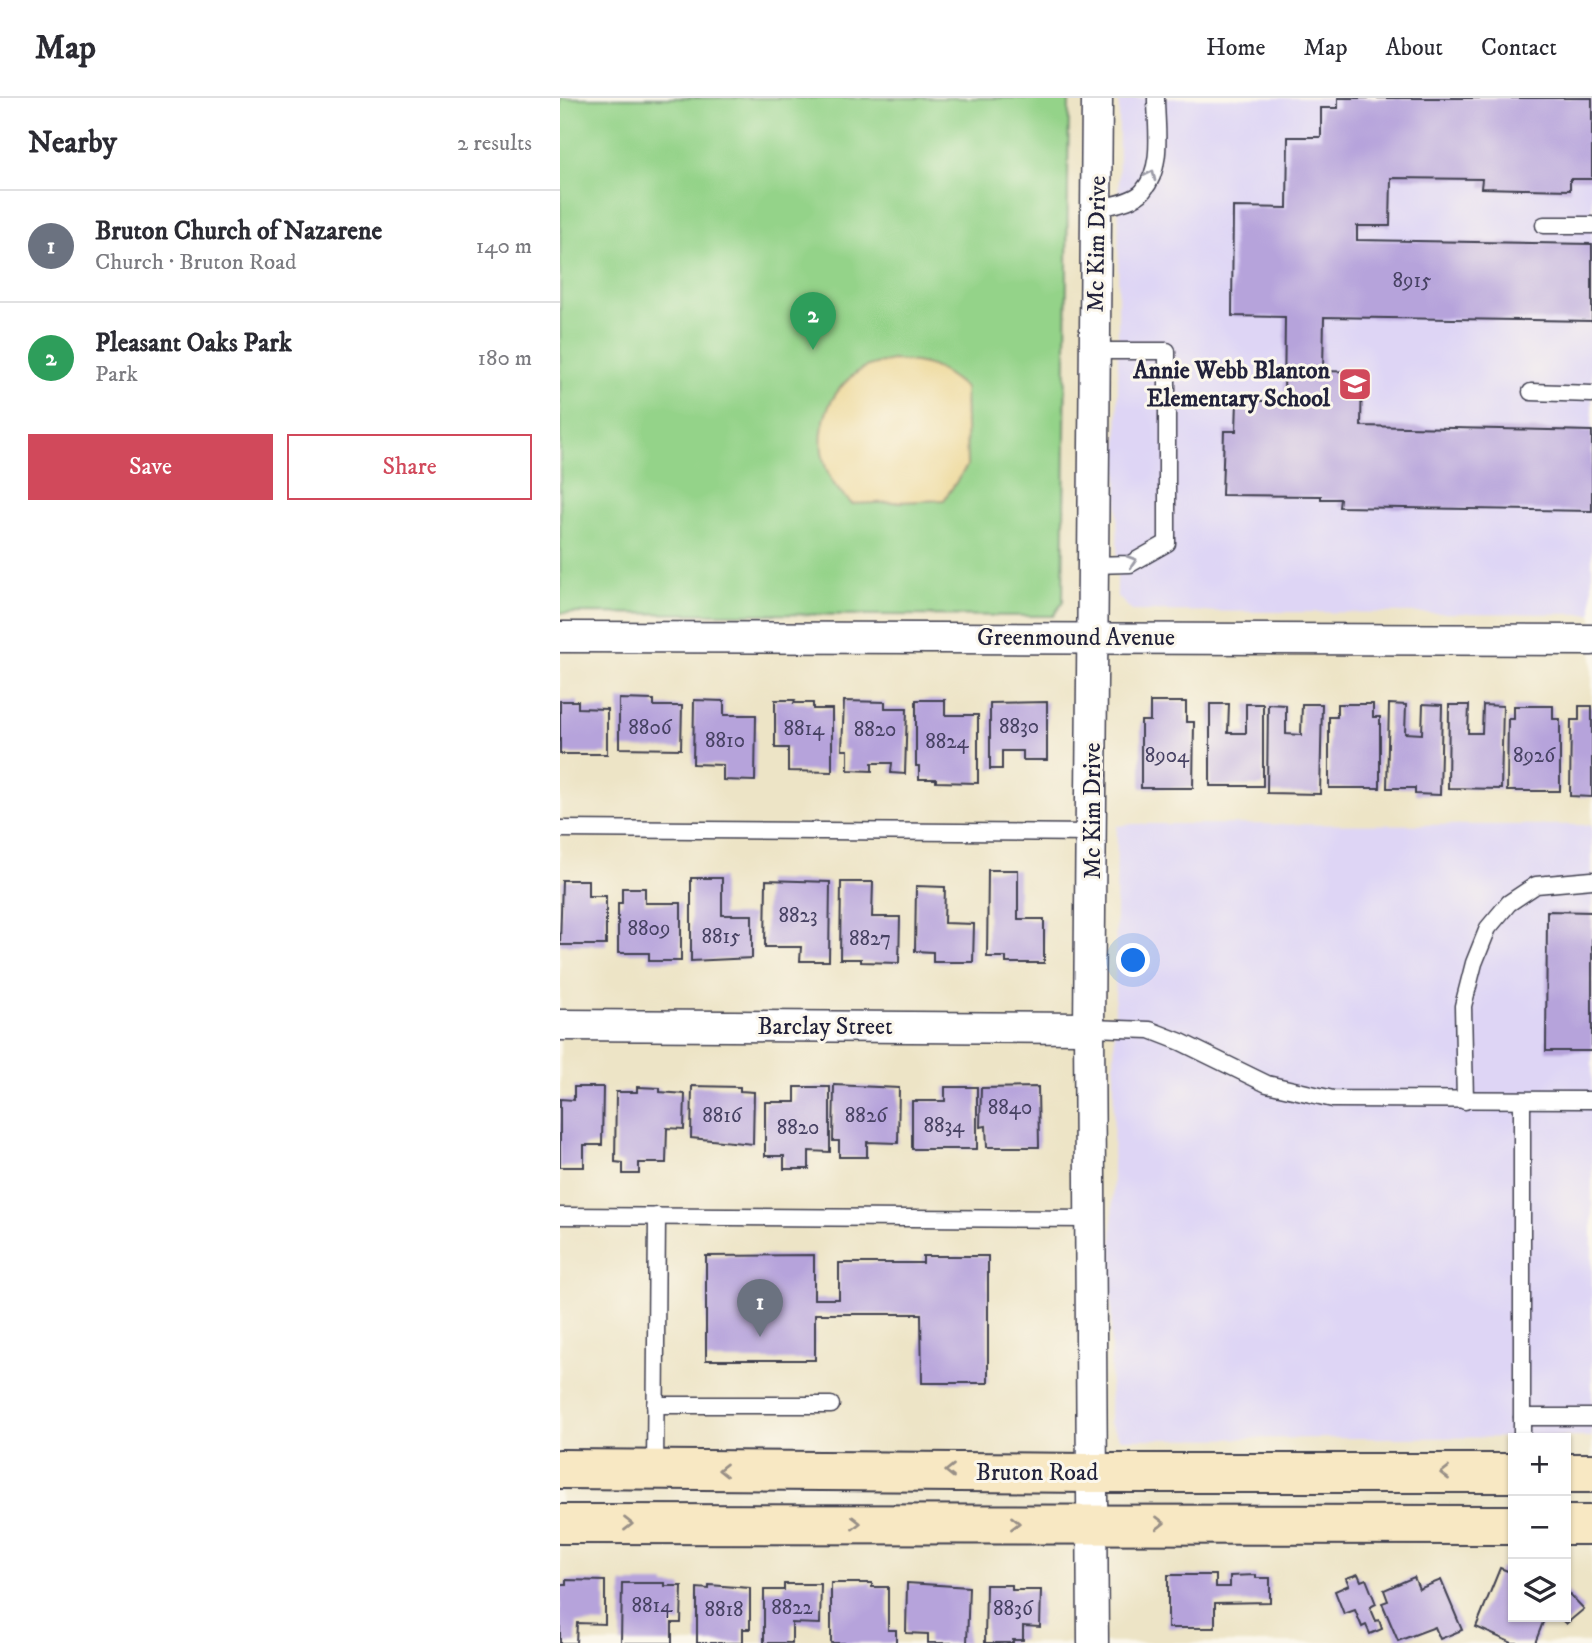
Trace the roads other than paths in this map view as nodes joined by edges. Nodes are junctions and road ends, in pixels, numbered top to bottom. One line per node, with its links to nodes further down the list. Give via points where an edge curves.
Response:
1 (1097, 98): 3 (street, Mc Kim Drive)
2 (1156, 98): 3 (lane, one-way to 2, via 1143,192 1156,165)
3 (1097, 209): 6 (street, Mc Kim Drive)
4 (1544, 225): 5 (lane)
5 (1592, 225)
6 (1095, 351): 9 (street, Mc Kim Drive); 9 (lane, one-way to 6, via 1130,564 1167,543 1167,351)
7 (1531, 392): 8 (lane)
8 (1592, 394)
9 (1093, 565): 11 (street, Mc Kim Drive)
10 (560, 637): 11 (street, Greenmound Avenue)
11 (1093, 637): 12 (street, Greenmound Avenue); 14 (street, Mc Kim Drive)
12 (1592, 640)
13 (560, 829): 14 (lane)
14 (1092, 833): 17 (street, Mc Kim Drive)
15 (1592, 880): 20 (lane, via 1536,885 1509,903 1488,928 1463,1006)
16 (560, 1025): 17 (street, Barclay Street)
17 (1089, 1028): 20 (lane, via 1150,1030 1267,1084 1333,1099); 23 (street, Mc Kim Drive)
18 (1522, 1100): 19 (lane); 20 (lane); 26 (lane)
19 (1592, 1100)
20 (1465, 1101)
21 (560, 1216): 22 (lane)
22 (657, 1216): 23 (lane); 24 (lane)
23 (1091, 1219): 31 (street, Mc Kim Drive)
24 (655, 1405): 25 (lane); 30 (lane)
25 (831, 1405)
26 (1522, 1417): 27 (lane); 28 (lane)
27 (1592, 1417)
28 (1522, 1433)
29 (560, 1469): 30 (main road, Bruton Road)
30 (655, 1469): 31 (main road, Bruton Road, one-way to 30)
31 (1092, 1473): 32 (main road, Bruton Road, one-way to 31); 35 (street, Mc Kim Drive)
32 (1508, 1473)
33 (1571, 1473): 34 (main road)
34 (1592, 1473)
35 (1092, 1523): 36 (main road, one-way to 35); 37 (main road, one-way to 37); 40 (street, Mc Kim Drive)
36 (560, 1524)
37 (1508, 1525)
38 (1571, 1525): 39 (main road)
39 (1592, 1525)
40 (1093, 1643)

